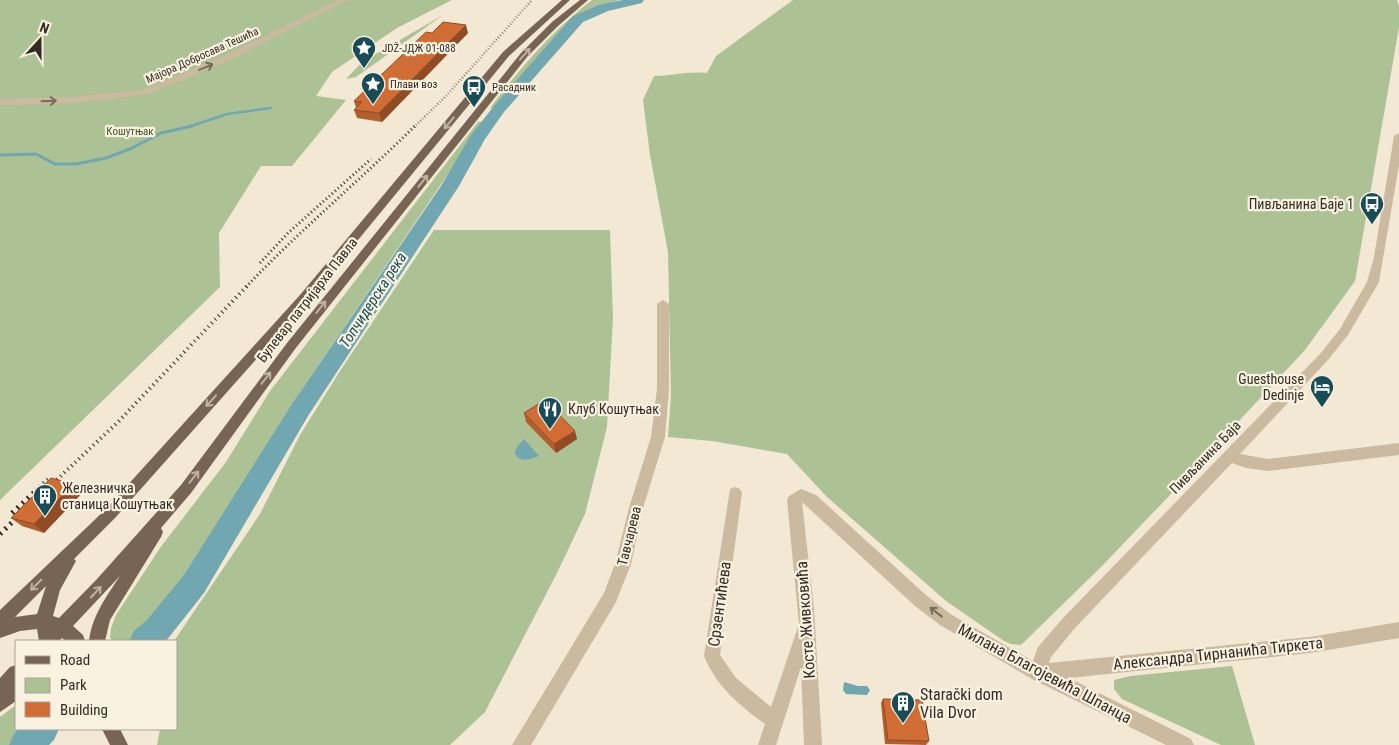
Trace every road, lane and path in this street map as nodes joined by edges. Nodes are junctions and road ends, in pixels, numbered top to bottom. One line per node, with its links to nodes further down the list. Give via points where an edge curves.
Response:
1 (344, 0): 4 (street, Мајора Добросава Тешића, one-way to 1, via 74,100 145,92 234,55)
2 (566, 0): 13 (main road, Булевар патријарха Павла, one-way to 13, via 506,54 304,298)
3 (584, 0): 12 (main road, Булевар патријарха Павла, one-way to 3, via 279,361 524,55 554,24)
4 (0, 102)
5 (1399, 136): 6 (street, Пивљанина Баја)
6 (1394, 206): 9 (street, Пивљанина Баја, via 1375,277 1357,311 1324,357)
7 (663, 304): 32 (street, Тавчарева, via 663,389 658,437 623,564 610,597)
8 (1399, 449): 9 (street, via 1268,465)
9 (1229, 456): 24 (street, Пивљанина Баја, via 1069,623 1044,653)
10 (735, 493): 29 (street, Срзентићева, via 712,656 719,671)
11 (798, 496): 16 (street, Косте Живковића, via 794,500); 24 (street, Милана Благојевића Шпанца, one-way to 11, via 946,620 921,601 811,498)
12 (160, 520): 17 (main road, Булевар патријарха Павла, one-way to 12); 23 (main road, via 151,542 104,614)
13 (80, 545): 14 (main road, Булевар патријарха Павла, one-way to 14); 15 (main road, via 57,577)
14 (0, 621)
15 (44, 622): 17 (main road); 18 (main road, via 25,622); 20 (main road)
16 (806, 623): 29 (street); 34 (street, Косте Живковића)
17 (62, 627): 21 (main road, Булевар патријарха Павла); 22 (main road)
18 (0, 630)
19 (1399, 630): 24 (street, Александра Тирнанића Тиркета, via 1310,645)
20 (48, 640)
21 (49, 640)
22 (76, 640)
23 (97, 640)
24 (1038, 673): 35 (street, Милана Благојевића Шпанца)
25 (15, 674): 26 (main road)
26 (0, 690)
27 (15, 691): 28 (main road)
28 (0, 703)
29 (774, 720): 33 (street)
30 (112, 730): 31 (main road)
31 (119, 745)
32 (522, 745)
33 (767, 745)
34 (813, 745)
35 (1185, 745)

